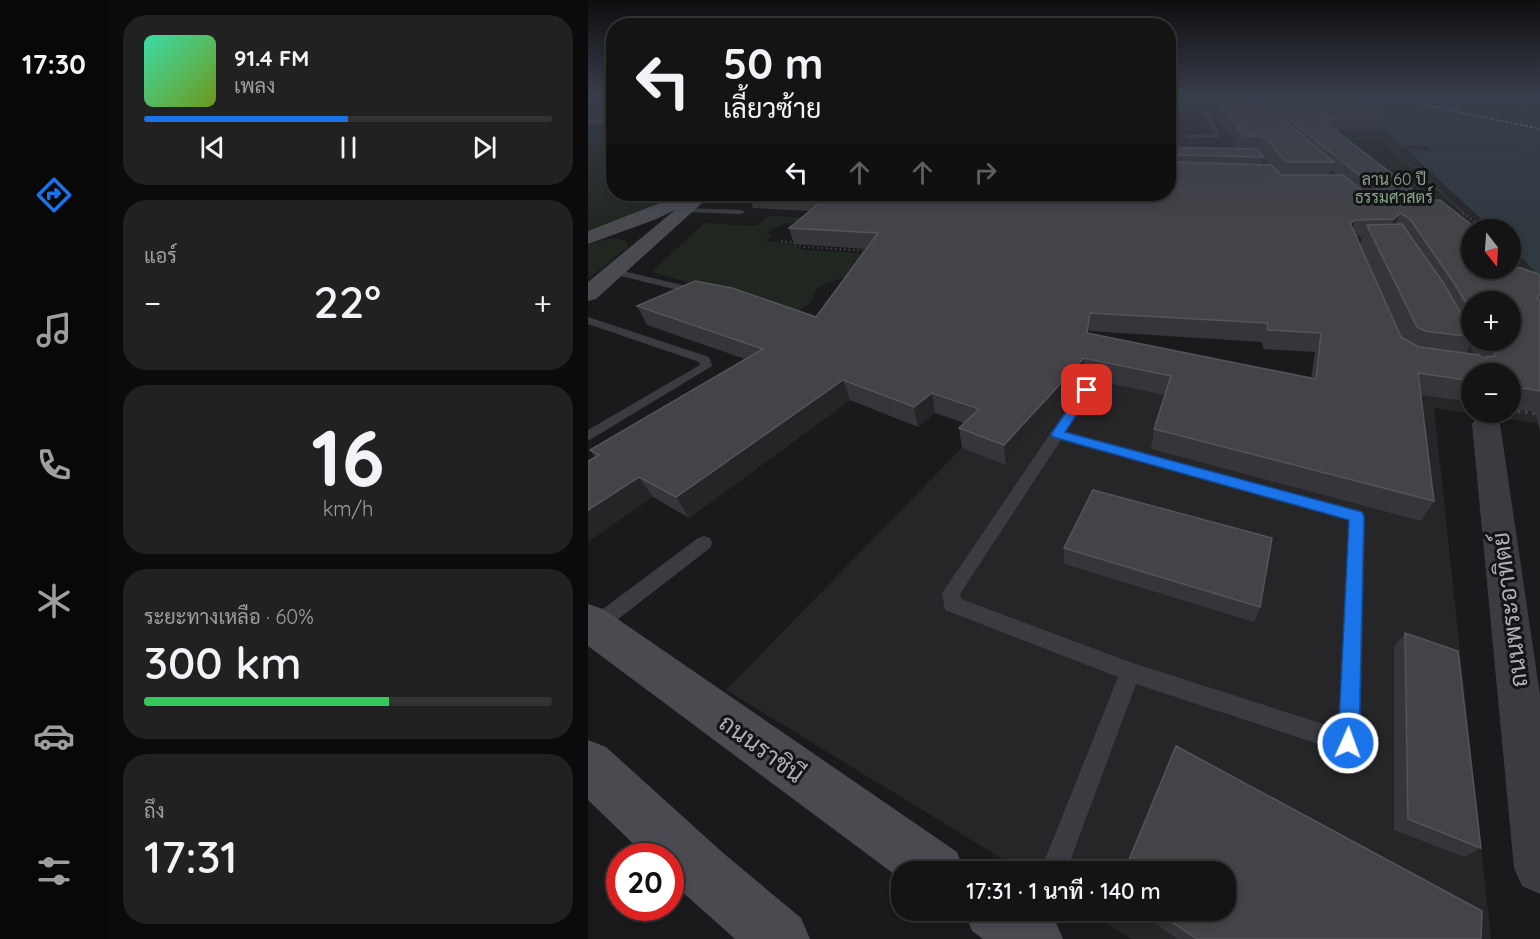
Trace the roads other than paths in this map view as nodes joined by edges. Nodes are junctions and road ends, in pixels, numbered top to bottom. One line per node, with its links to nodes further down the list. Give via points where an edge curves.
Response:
1 (691, 202): 2 (lane); 3 (street); 4 (street)
2 (741, 212)
3 (588, 238): 4 (street, via 629,233 639,238)
4 (639, 251): 5 (street)
5 (615, 272): 6 (street); 7 (lane)
6 (588, 294)
7 (706, 294)
8 (588, 321): 12 (lane, via 705,360 706,366)
9 (1087, 390): 11 (lane)
10 (1495, 423): 19 (street, ถนนพระอาทิตย์)
11 (1057, 434): 15 (lane, via 951,593 952,604); 15 (lane, via 1357,516 1348,743)
12 (588, 436)
13 (704, 543): 14 (lane)
14 (590, 627): 17 (street, ถนนราชินี)
15 (1130, 672): 18 (lane)
16 (588, 765): 20 (street)
17 (922, 861)
18 (1057, 861)
19 (1540, 868)
20 (780, 939)

